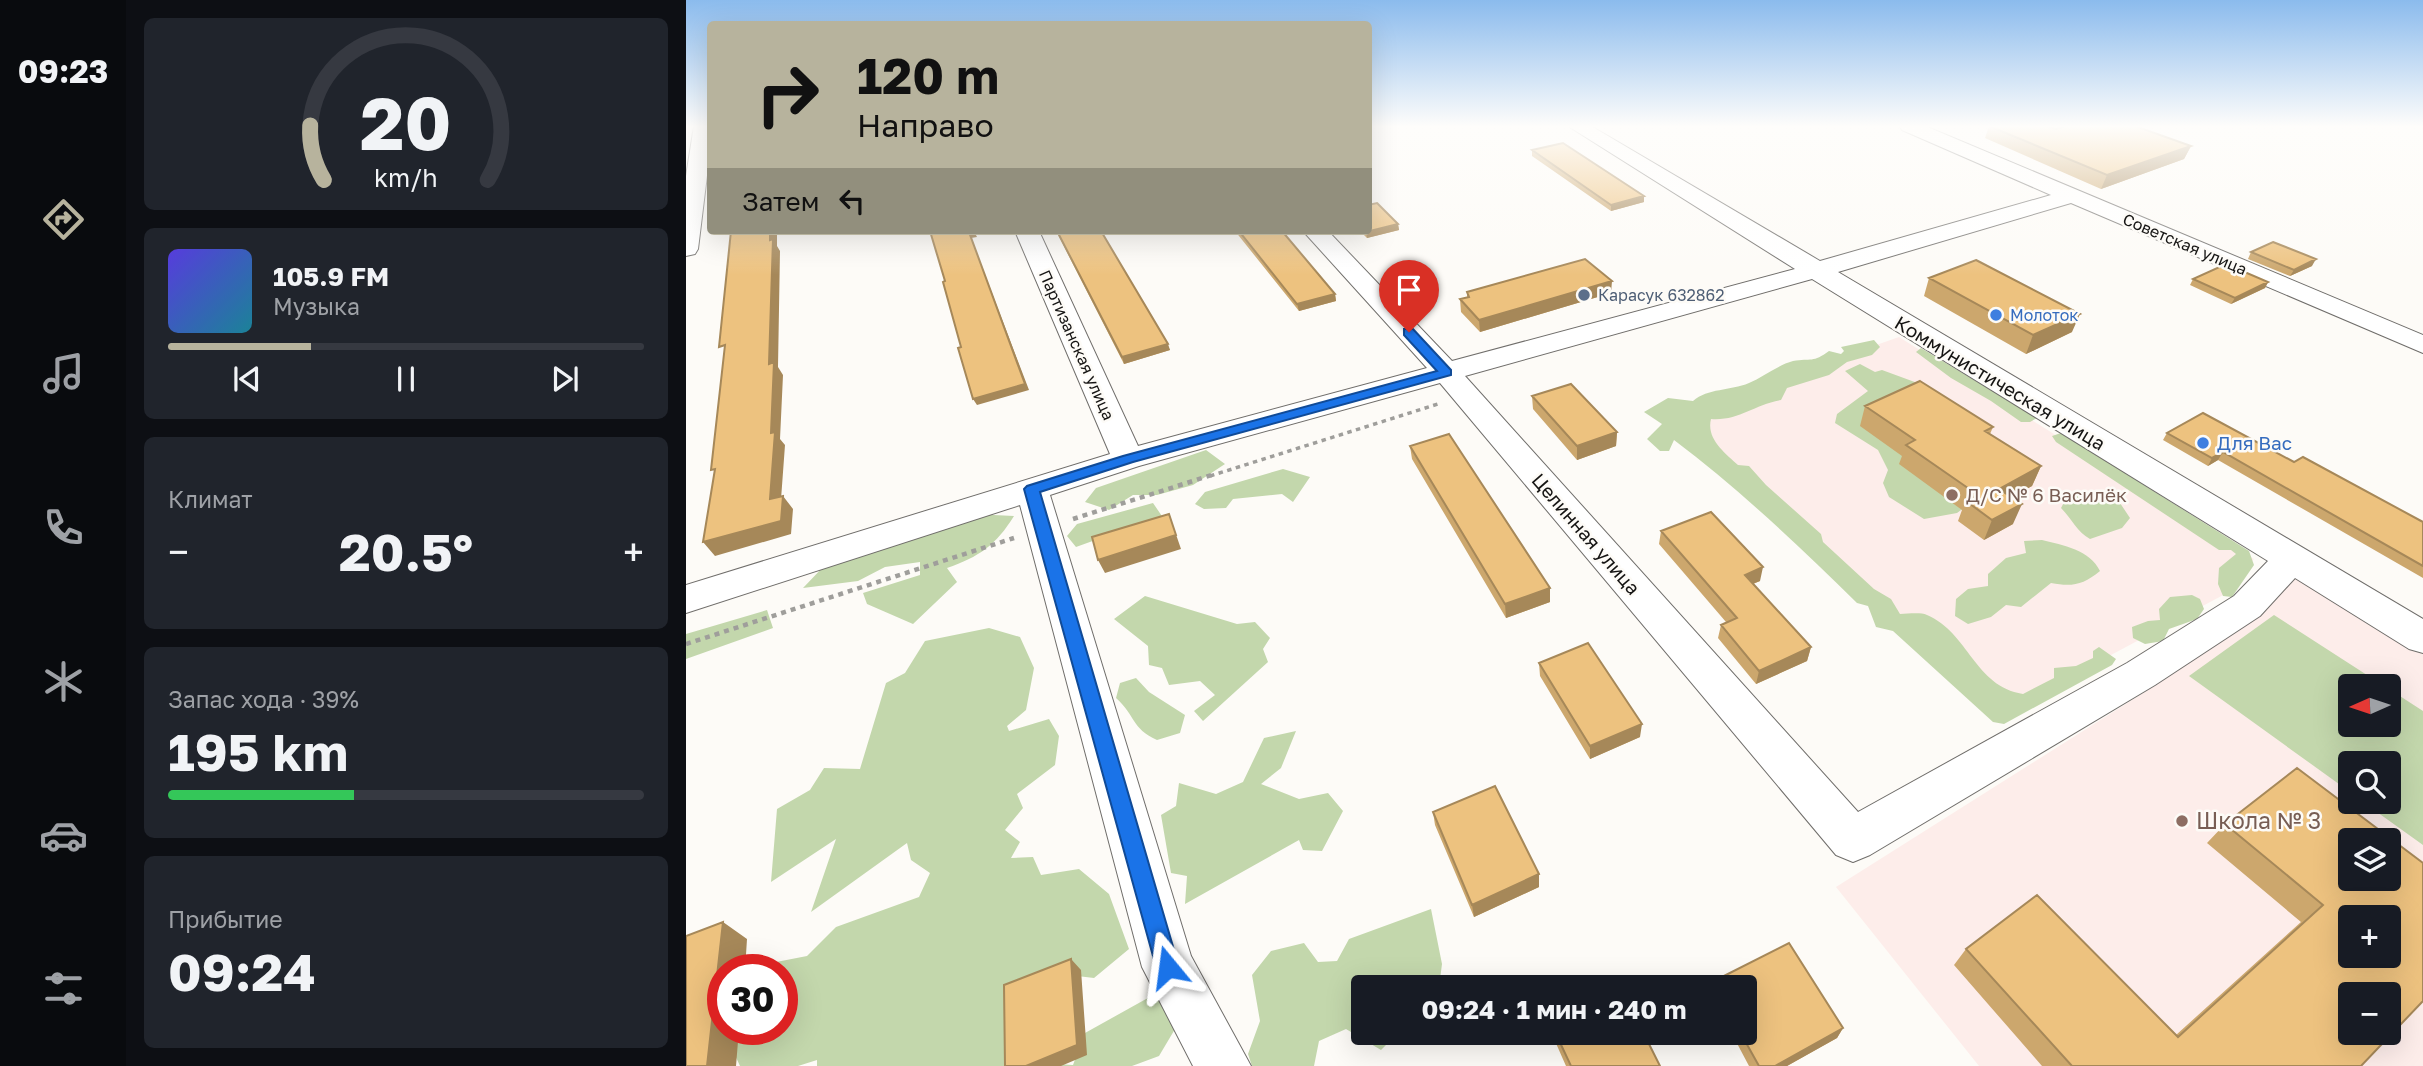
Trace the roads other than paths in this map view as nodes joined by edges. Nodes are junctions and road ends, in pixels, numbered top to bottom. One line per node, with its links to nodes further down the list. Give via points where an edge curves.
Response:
1 (697, 176): 7 (street)
2 (1659, 176): 8 (street, Коммунистическая улица)
3 (2023, 176): 4 (street, Советская улица)
4 (2070, 196): 8 (street); 9 (street, Советская улица)
5 (1029, 235): 11 (street, Партизанская улица)
6 (1319, 235): 10 (street, Целинная улица)
7 (686, 249)
8 (1814, 271): 10 (street); 13 (street, Коммунистическая улица)
9 (2423, 345)
10 (1456, 384): 11 (street); 13 (street, Целинная улица, via 1853,840 2141,674 2247,606)
11 (1128, 459): 12 (street)
12 (1038, 509): 14 (street); 16 (street, via 1168,967)
13 (2293, 560): 15 (street, Коммунистическая улица)
14 (686, 598)
15 (2423, 638)
16 (1223, 1066)

